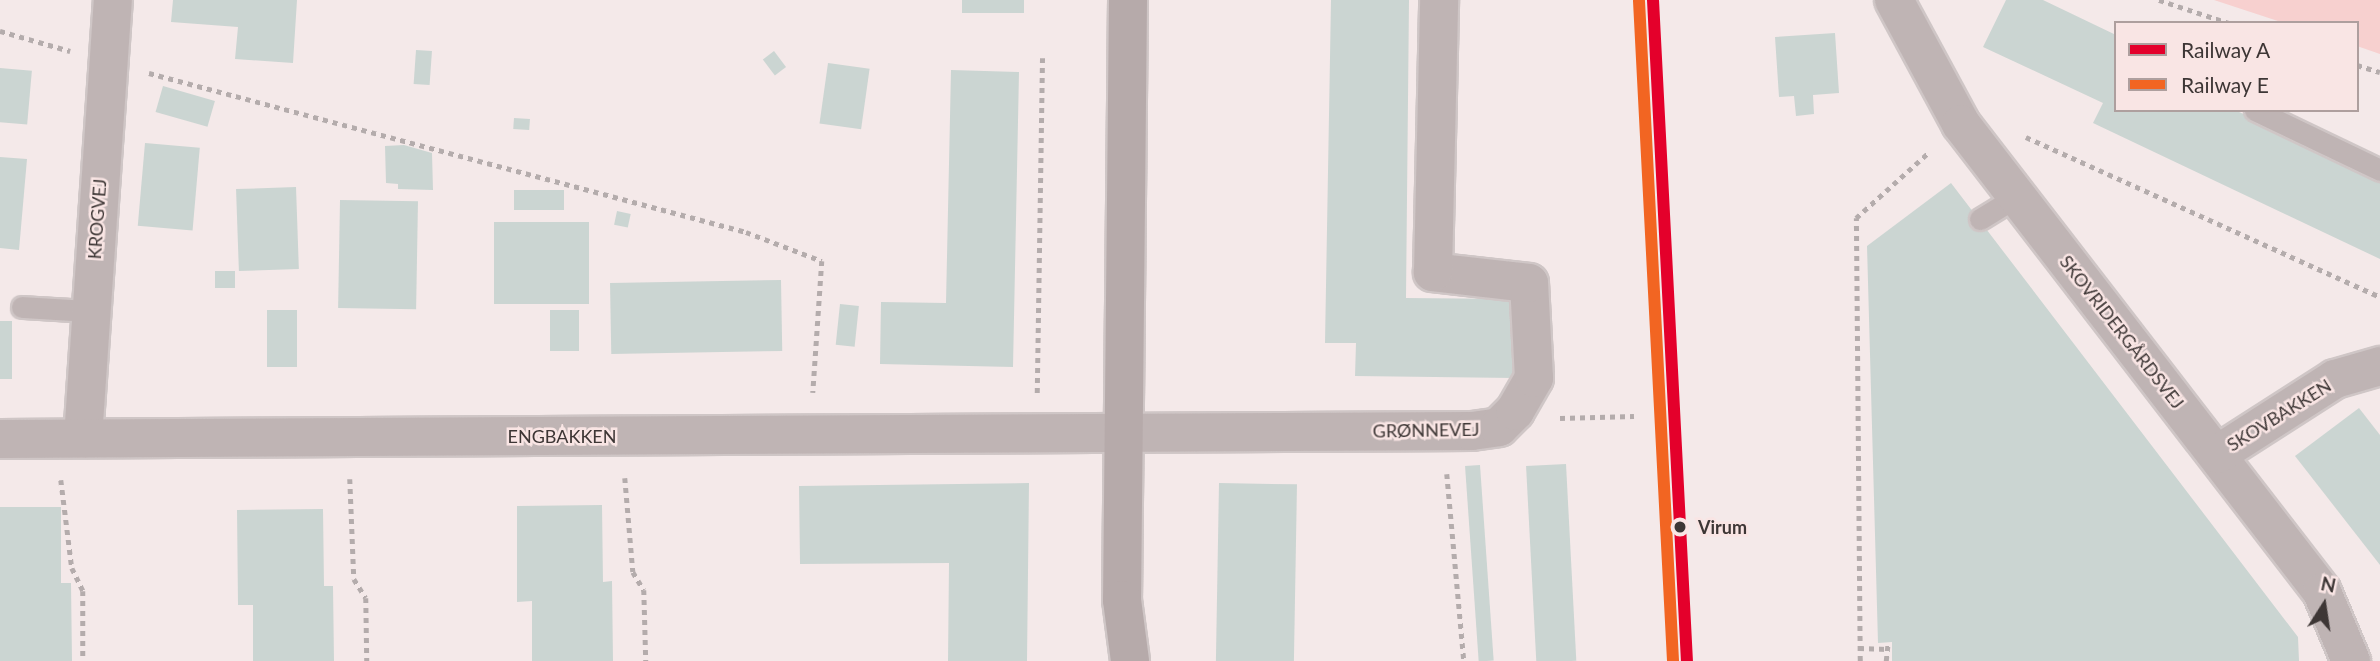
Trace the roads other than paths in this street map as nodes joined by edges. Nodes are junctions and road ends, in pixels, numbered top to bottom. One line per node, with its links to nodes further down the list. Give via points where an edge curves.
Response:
1 (113, 0): 10 (street, KROGVEJ)
2 (1128, 0): 12 (street)
3 (1439, 0): 12 (street, GRØNNEVEJ, via 1433,272 1529,283 1534,378 1516,411 1499,427)
4 (1894, 0): 7 (street, SKOVRIDERGÅRDSVEJ, via 1961,124)
5 (2259, 112): 6 (lane)
6 (2380, 170)
7 (2016, 197): 8 (lane); 15 (street, SKOVRIDERGÅRDSVEJ)
8 (1980, 219)
9 (22, 307): 10 (lane)
10 (90, 311): 13 (street, KROGVEJ)
11 (2380, 366): 15 (street, SKOVBAKKEN, via 2335,379)
12 (1124, 433): 13 (street, ENGBAKKEN); 16 (street)
13 (69, 438): 14 (street, ENGBAKKEN)
14 (0, 439)
15 (2218, 454): 19 (street, SKOVRIDERGÅRDSVEJ, via 2322,592)
16 (1122, 600): 17 (street); 18 (street)
17 (1113, 661)
18 (1130, 661)
19 (2351, 661)

